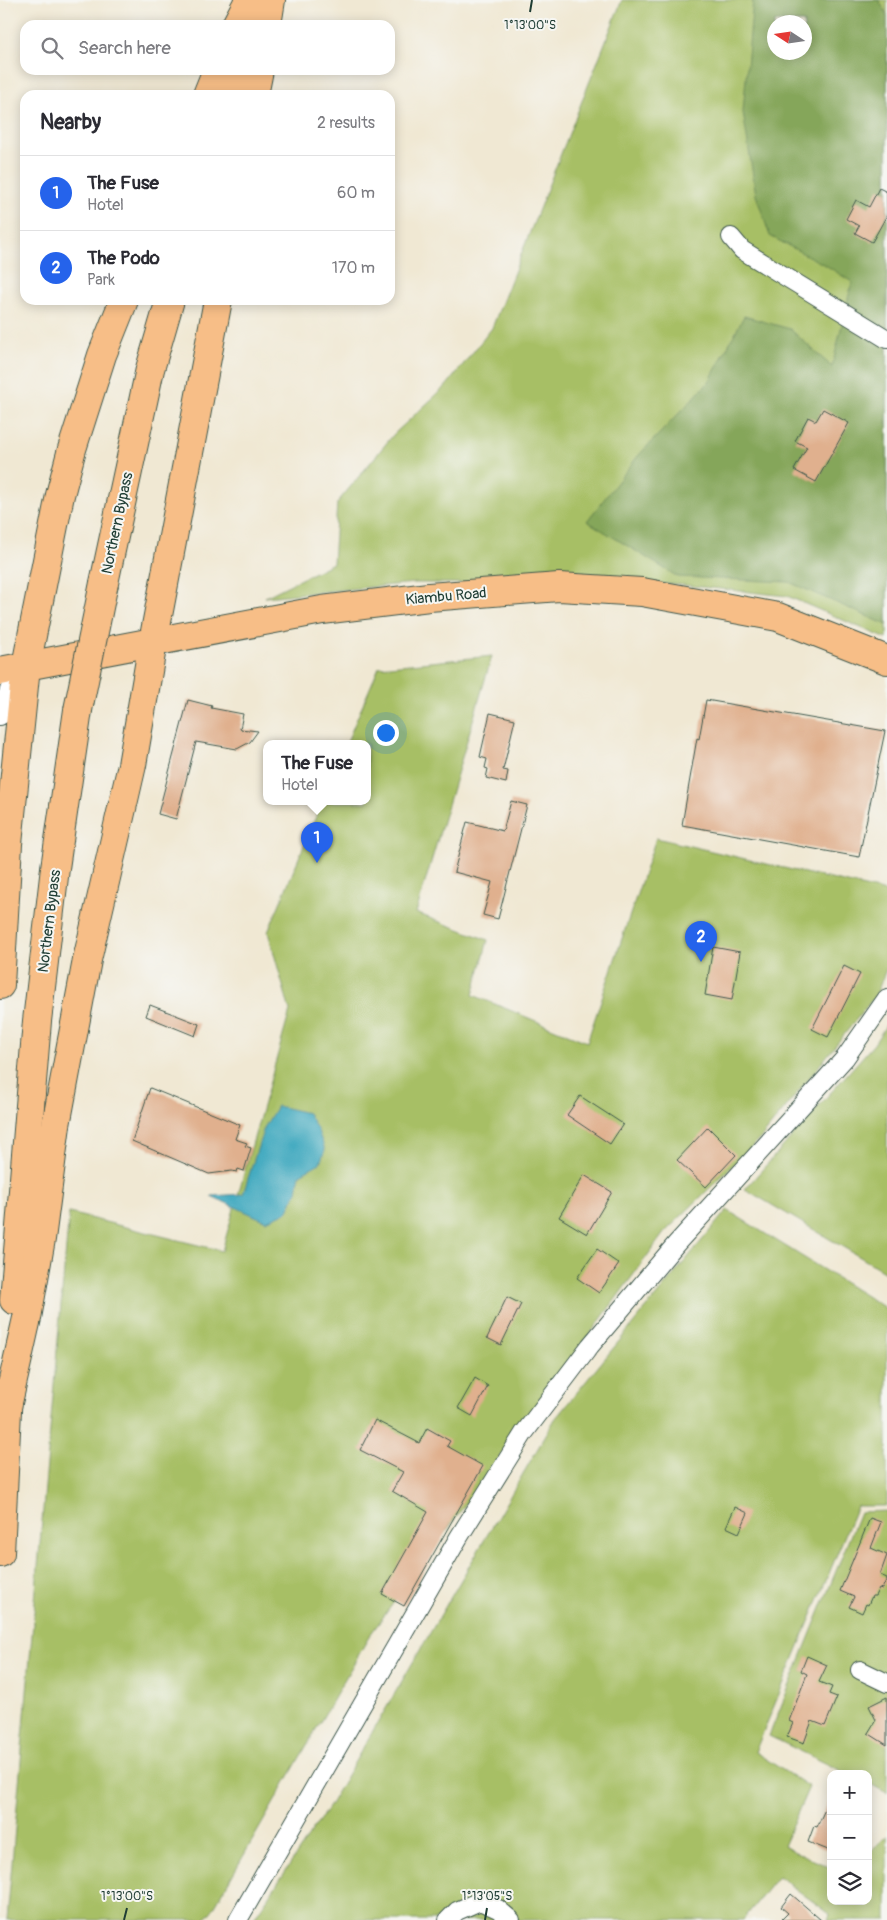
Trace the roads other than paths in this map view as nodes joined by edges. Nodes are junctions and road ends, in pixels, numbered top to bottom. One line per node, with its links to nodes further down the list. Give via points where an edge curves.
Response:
1 (249, 0): 4 (main road)
2 (259, 0): 5 (main road)
3 (271, 0): 6 (main road)
4 (239, 20)
5 (253, 20)
6 (268, 20)
7 (215, 75): 10 (main road)
8 (237, 75): 11 (main road)
9 (258, 75): 12 (main road)
10 (209, 90)
11 (232, 90)
12 (255, 90)
13 (731, 237): 17 (street, via 742,250)
14 (122, 305): 20 (main road, via 72,449)
15 (169, 305): 24 (main road, Northern Bypass, bridge, via 150,369 78,710 56,858 37,1021)
16 (217, 305): 18 (main road)
17 (887, 339)
18 (153, 642): 19 (main road, Kiambu Road, via 322,610 429,597 560,587 642,592 778,617); 20 (main road, Kiambu Road); 24 (main road, via 132,765 87,960 56,1125 41,1239)
19 (887, 660)
20 (14, 668): 21 (street); 22 (main road)
21 (0, 716)
22 (0, 985)
23 (887, 998): 28 (street, via 845,1058 676,1244 590,1346 524,1432 459,1537)
24 (8, 1407): 25 (main road, Northern Bypass)
25 (0, 1553)
26 (860, 1670): 27 (street)
27 (887, 1683)
28 (238, 1920)
29 (448, 1920): 30 (street, via 456,1911 480,1902 498,1909)
30 (511, 1920)

